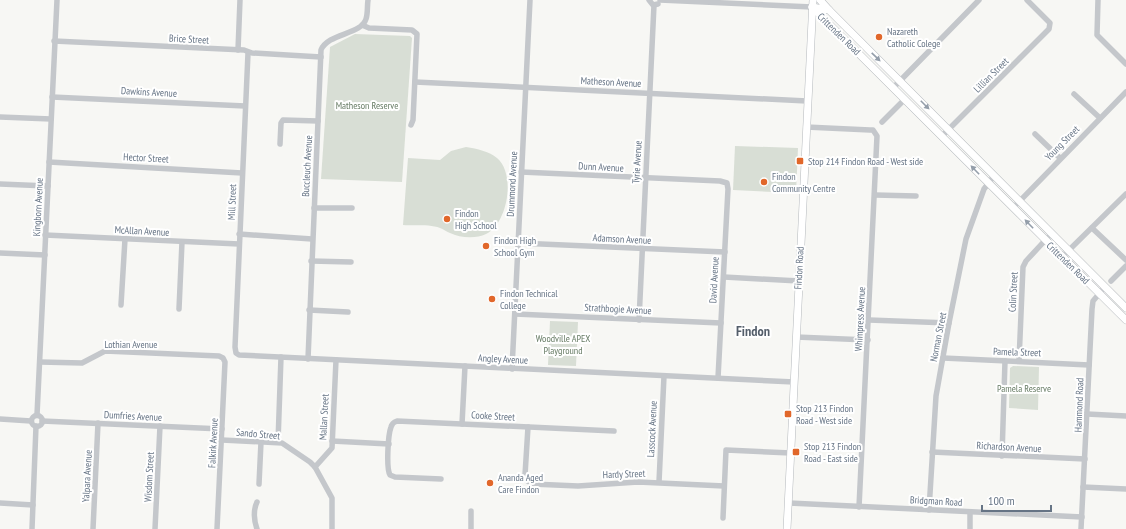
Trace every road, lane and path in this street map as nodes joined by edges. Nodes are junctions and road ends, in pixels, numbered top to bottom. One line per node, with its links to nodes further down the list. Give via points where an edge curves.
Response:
1 (56, 0): 17 (street, Kingborn Avenue)
2 (240, 0): 18 (street)
3 (368, 0): 15 (street, via 366,20)
4 (530, 0): 24 (street, Drummond Avenue)
5 (649, 0): 12 (street)
6 (660, 0): 11 (street); 12 (street)
7 (820, 0): 13 (main road)
8 (979, 0): 22 (street)
9 (1027, 0): 40 (street, Lillian Street, via 1051,25 1049,29)
10 (1098, 0): 21 (street, via 1097,35)
11 (812, 2): 13 (main road, Crittenden Road); 14 (main road, Crittenden Road); 16 (main road, Findon Road)
12 (654, 5): 27 (street, Tyrie Avenue)
13 (829, 10): 22 (main road, Crittenden Road, one-way to 22)
14 (826, 22): 16 (main road, via 818,21); 25 (main road, Crittenden Road)
15 (362, 25): 20 (street, Buccleuch Avenue, via 326,42); 23 (street, via 417,34)
16 (811, 28): 31 (main road, Findon Road)
17 (54, 41): 18 (street, Brice Street); 29 (street, Kingborn Avenue)
18 (238, 50): 19 (street, Brice Street)
19 (248, 53): 20 (street, Brice Street); 32 (street, Mill Street)
20 (321, 57): 36 (street, Buccleuch Avenue)
21 (1126, 64)
22 (900, 81): 25 (street); 40 (main road, Crittenden Road, one-way to 40)
23 (414, 82): 24 (street, Matheson Avenue); 38 (street)
24 (526, 88): 27 (street, Matheson Avenue); 46 (street, Drummond Avenue)
25 (894, 88): 30 (main road, Crittenden Road)
26 (1126, 92): 34 (street, Young Street)
27 (650, 93): 31 (street, Matheson Avenue); 49 (street, Tyrie Avenue)
28 (1074, 94): 34 (street)
29 (52, 97): 32 (street, Dawkins Avenue); 35 (street, Kingborn Avenue)
30 (905, 99): 37 (street); 42 (main road, Crittenden Road)
31 (807, 101): 39 (main road, Findon Road)
32 (245, 106): 47 (street, Mill Street)
33 (0, 117): 35 (street)
34 (1100, 118): 44 (street, Young Street)
35 (51, 119): 45 (street, Kingborn Avenue)
36 (318, 121): 43 (street, via 283,120); 58 (street, Buccleuch Avenue)
37 (882, 122)
38 (411, 125)
39 (806, 127): 55 (street, Whimpress Avenue, via 875,132 877,136); 82 (main road, Findon Road)
40 (949, 130): 42 (street, Lillian Street); 48 (main road, Crittenden Road)
41 (1035, 134): 44 (street)
42 (942, 136): 51 (main road, Crittenden Road, one-way to 42)
43 (280, 144)
44 (1060, 158): 57 (street, Young Street)
45 (49, 162): 47 (street, Hector Street); 53 (street, Kingborn Avenue)
46 (521, 172): 49 (street, Dunn Avenue); 69 (street, Drummond Avenue)
47 (242, 173): 62 (street, Mill Street)
48 (994, 176): 51 (street, Norman Street); 57 (main road, Crittenden Road)
49 (646, 178): 50 (street, Dunn Avenue); 71 (street, Tyrie Avenue)
50 (727, 183): 73 (street, David Avenue)
51 (987, 183): 60 (main road, Crittenden Road); 96 (street, Norman Street, via 966,239)
52 (0, 184): 53 (street)
53 (48, 186): 64 (street, Kingborn Avenue)
54 (1126, 194): 61 (street)
55 (874, 195): 56 (street); 93 (street, Whimpress Avenue)
56 (916, 196)
57 (1019, 201): 60 (street, Young Street); 63 (main road, Crittenden Road)
58 (314, 208): 59 (street); 66 (street, Buccleuch Avenue)
59 (352, 208)
60 (1013, 208): 67 (main road, Crittenden Road, one-way to 60)
61 (1092, 228): 72 (street); 77 (street)
62 (239, 234): 66 (street); 70 (street, Mill Street)
63 (1051, 234): 67 (street, Colin Street); 72 (main road, Crittenden Road)
64 (46, 235): 65 (street, McAllan Avenue); 75 (street, Kingborn Avenue)
65 (125, 239): 68 (street, McAllan Avenue); 86 (street)
66 (312, 239): 78 (street, Buccleuch Avenue)
67 (1045, 240): 76 (main road, Crittenden Road); 106 (street, Colin Street, via 1023,268)
68 (182, 242): 70 (street, McAllan Avenue); 88 (street)
69 (518, 243): 71 (street, Adamson Avenue); 91 (street, Drummond Avenue)
70 (239, 244): 99 (street, Mill Street)
71 (642, 248): 73 (street, Adamson Avenue); 92 (street, Tyrie Avenue)
72 (1068, 251): 76 (street); 84 (main road, Crittenden Road)
73 (725, 252): 81 (street, David Avenue)
74 (0, 253): 75 (street)
75 (45, 255): 107 (street, Kingborn Avenue)
76 (1062, 257): 85 (main road, Crittenden Road)
77 (1126, 260)
78 (311, 261): 79 (street); 89 (street, Buccleuch Avenue)
79 (351, 262)
80 (1126, 266): 83 (street)
81 (724, 277): 82 (street); 95 (street, David Avenue)
82 (799, 281): 97 (main road, Findon Road)
83 (1111, 281)
84 (1106, 287): 85 (street, Hammond Road); 87 (main road, Crittenden Road)
85 (1099, 294): 94 (main road, Crittenden Road); 108 (street, Hammond Road, via 1093,301)
86 (121, 305)
87 (1126, 308)
88 (178, 309)
89 (309, 310): 90 (street); 102 (street, Buccleuch Avenue)
90 (348, 312)
91 (514, 314): 92 (street, Strathbogie Avenue); 110 (street, Drummond Avenue)
92 (639, 320): 95 (street, Strathbogie Avenue)
93 (869, 320): 96 (street); 98 (street, Whimpress Avenue)
94 (1126, 320)
95 (721, 323): 112 (street, David Avenue)
96 (950, 323): 103 (street, Norman Street)
97 (796, 337): 98 (street); 113 (main road, Findon Road)
98 (868, 340): 147 (street, Whimpress Avenue)
99 (236, 353): 100 (street, Angley Avenue)
100 (281, 357): 102 (street, Angley Avenue); 130 (street)
101 (223, 358): 107 (street, Lothian Avenue, via 105,351 82,363); 125 (street, Falkirk Avenue, via 225,362)
102 (308, 358): 104 (street, Angley Avenue)
103 (943, 358): 105 (street, Pamela Street); 132 (street, Norman Street, via 936,396)
104 (336, 360): 109 (street, Angley Avenue); 128 (street, Mallan Street)
105 (1006, 361): 106 (street, Pamela Street); 134 (street)
106 (1019, 361): 108 (street, Pamela Street)
107 (40, 362): 115 (street, Kingborn Avenue)
108 (1089, 364): 114 (street, Hammond Road)
109 (465, 366): 110 (street, Angley Avenue); 121 (street)
110 (512, 368): 111 (street, Angley Avenue)
111 (664, 376): 112 (street, Angley Avenue); 138 (street, Lasscock Avenue)
112 (718, 378): 113 (street, Angley Avenue)
113 (794, 382): 133 (main road, Findon Road)
114 (1087, 414): 116 (street); 135 (street, Hammond Road)
115 (37, 415): 118 (street, via 33,416); 119 (street)
116 (1126, 416)
117 (0, 419): 118 (street)
118 (31, 421): 122 (street)
119 (42, 421): 120 (street, Dumfries Avenue); 122 (street)
120 (98, 423): 123 (street, Dumfries Avenue); 154 (street, Yalpara Avenue)
121 (462, 424): 124 (street, Cooke Street); 131 (street, Cooke Street, via 398,421 390,428)
122 (36, 426): 146 (street)
123 (160, 426): 125 (street, Dumfries Avenue); 155 (street, Wisdom Street)
124 (528, 427): 126 (street, Cooke Street); 138 (street, Hardy Street, via 525,475 526,480 532,484 578,486)
125 (222, 430): 127 (street, Falkirk Avenue)
126 (614, 431)
127 (222, 440): 129 (street, Sando Street); 156 (street, Falkirk Avenue)
128 (332, 441): 131 (street); 136 (street, Mallan Street, via 330,451)
129 (261, 442): 130 (street, Sando Street); 139 (street)
130 (278, 442): 136 (street, Sando Street)
131 (389, 444): 137 (street, Cooke Street, via 390,475)
132 (932, 452): 134 (street, Richardson Avenue); 148 (street, Norman Street)
133 (791, 453): 140 (street, via 726,450); 145 (main road, Findon Road)
134 (1002, 456): 135 (street, Richardson Avenue)
135 (1085, 459): 141 (street, Hammond Road)
136 (315, 467): 158 (street, Sando Street, via 332,498)
137 (441, 479)
138 (659, 482): 140 (street, Hardy Street)
139 (259, 484)
140 (724, 486): 152 (street)
141 (1083, 487): 142 (street); 151 (street, Hammond Road)
142 (1126, 489)
143 (257, 502): 157 (street)
144 (0, 503): 146 (street)
145 (788, 503): 147 (street, Bridgman Road); 160 (main road, Findon Road)
146 (33, 505): 153 (street)
147 (859, 507): 148 (street, Bridgman Road)
148 (929, 510): 150 (street, Bridgman Road)
149 (471, 511): 159 (street)
150 (970, 512): 151 (street, Bridgman Road); 161 (street)
151 (1082, 517): 162 (street, Hammond Road)
152 (723, 518)
153 (32, 529)
154 (93, 529)
155 (155, 529)
156 (217, 529)
157 (257, 529)
158 (332, 529)
159 (471, 529)
160 (787, 529)
161 (970, 529)
162 (1081, 529)

